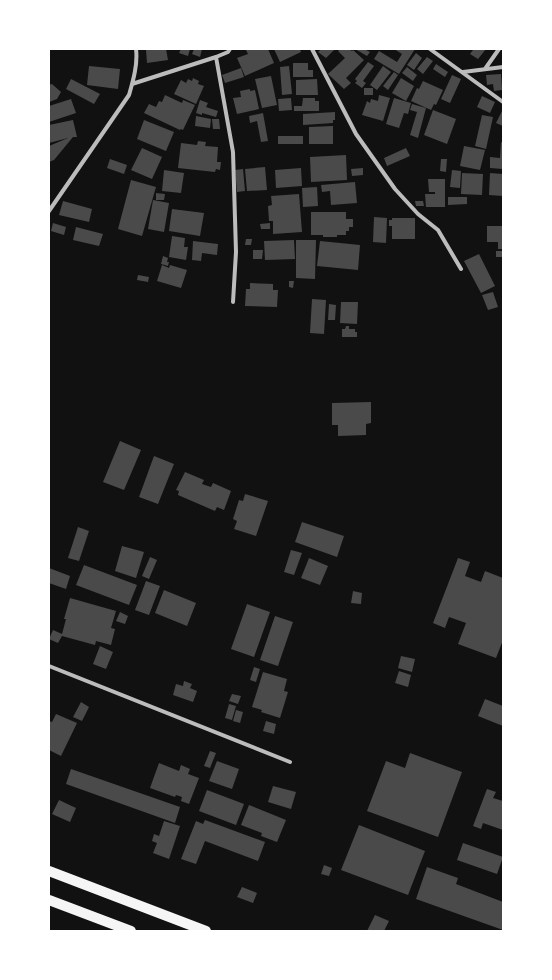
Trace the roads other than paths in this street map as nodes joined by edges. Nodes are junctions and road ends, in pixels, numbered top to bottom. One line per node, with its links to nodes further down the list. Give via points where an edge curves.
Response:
1 (136, 49): 10 (street)
2 (230, 49): 6 (street)
3 (312, 49): 13 (street, via 356,134 395,189 418,214 438,230)
4 (430, 49): 9 (street)
5 (499, 49): 8 (street)
6 (216, 57): 10 (street); 14 (street, via 233,152 236,252)
7 (503, 67): 8 (street)
8 (485, 69): 9 (street)
9 (463, 72): 11 (street)
10 (132, 84): 12 (street, via 129,95)
11 (503, 102)
12 (49, 211)
13 (461, 269)
14 (233, 302)
15 (49, 666): 16 (street)
16 (290, 762)
17 (49, 871): 20 (main road)
18 (49, 900): 19 (main road)
19 (131, 931)
20 (206, 931)

